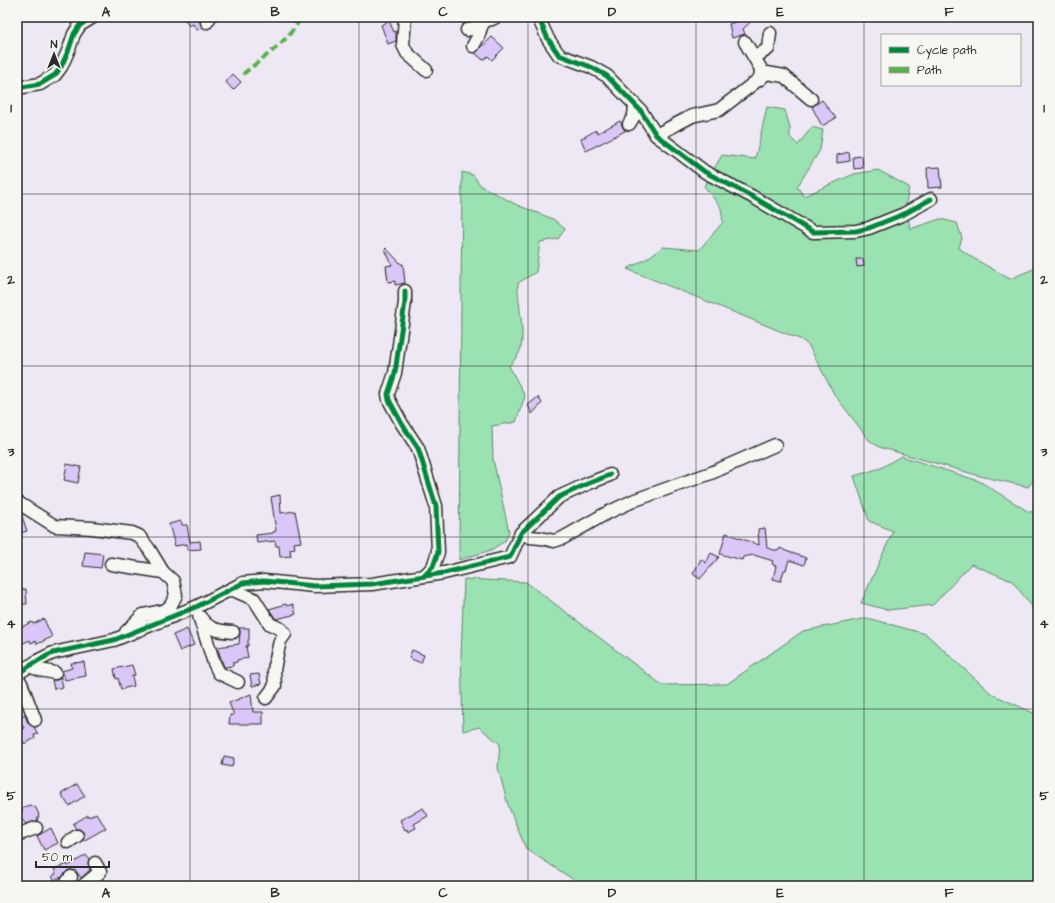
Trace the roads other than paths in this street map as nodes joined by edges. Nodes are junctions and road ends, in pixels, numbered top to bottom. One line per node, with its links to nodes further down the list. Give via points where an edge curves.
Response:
1 (93, 17): 14 (street, via 80,25 74,34 64,61 55,75 40,84)
2 (405, 17): 12 (street, via 403,45 407,53)
3 (472, 17): 6 (street)
4 (496, 17): 6 (street)
5 (538, 17): 16 (street, via 559,56 591,67 607,76)
6 (483, 24): 7 (street); 10 (street)
7 (467, 30)
8 (770, 32): 11 (street, via 768,49)
9 (745, 42): 11 (street)
10 (473, 46)
11 (755, 57): 13 (street, via 761,69)
12 (426, 70)
13 (760, 79): 15 (street, via 766,73 784,76); 18 (street, via 719,110 692,116)
14 (17, 88)
15 (811, 99)
16 (635, 105): 17 (street, via 634,116); 18 (street)
17 (629, 124)
18 (656, 135): 19 (street, via 705,172 813,232 856,231 869,228 904,214)
19 (931, 199)
20 (405, 291): 27 (street, via 395,373 388,394 402,424 418,448 436,506 438,552 433,567)
21 (775, 445): 24 (street, via 711,473 635,500 563,538 554,541)
22 (610, 475): 24 (street, via 558,497)
23 (17, 502): 26 (street, via 55,526 92,528 139,536)
24 (521, 533): 27 (street, via 510,556 444,574)
25 (112, 564): 26 (street)
26 (163, 572): 31 (street, via 173,581 176,595 171,605 166,610 143,615)
27 (424, 576): 28 (street, via 372,584 322,586 264,581 243,583)
28 (231, 589): 29 (street); 37 (street, via 254,599 270,624 285,634 280,641 277,654 275,686)
29 (197, 612): 30 (street, via 205,624 216,630); 31 (street); 36 (street, via 219,673)
30 (233, 632)
31 (117, 639): 32 (street, via 53,653)
32 (29, 666): 33 (street); 34 (street)
33 (55, 673)
34 (17, 674)
35 (17, 678): 38 (street)
36 (238, 682)
37 (266, 698)
38 (35, 720)
39 (36, 828): 40 (street)
40 (17, 835)
41 (95, 863): 42 (street, via 100,872)
42 (83, 886)

